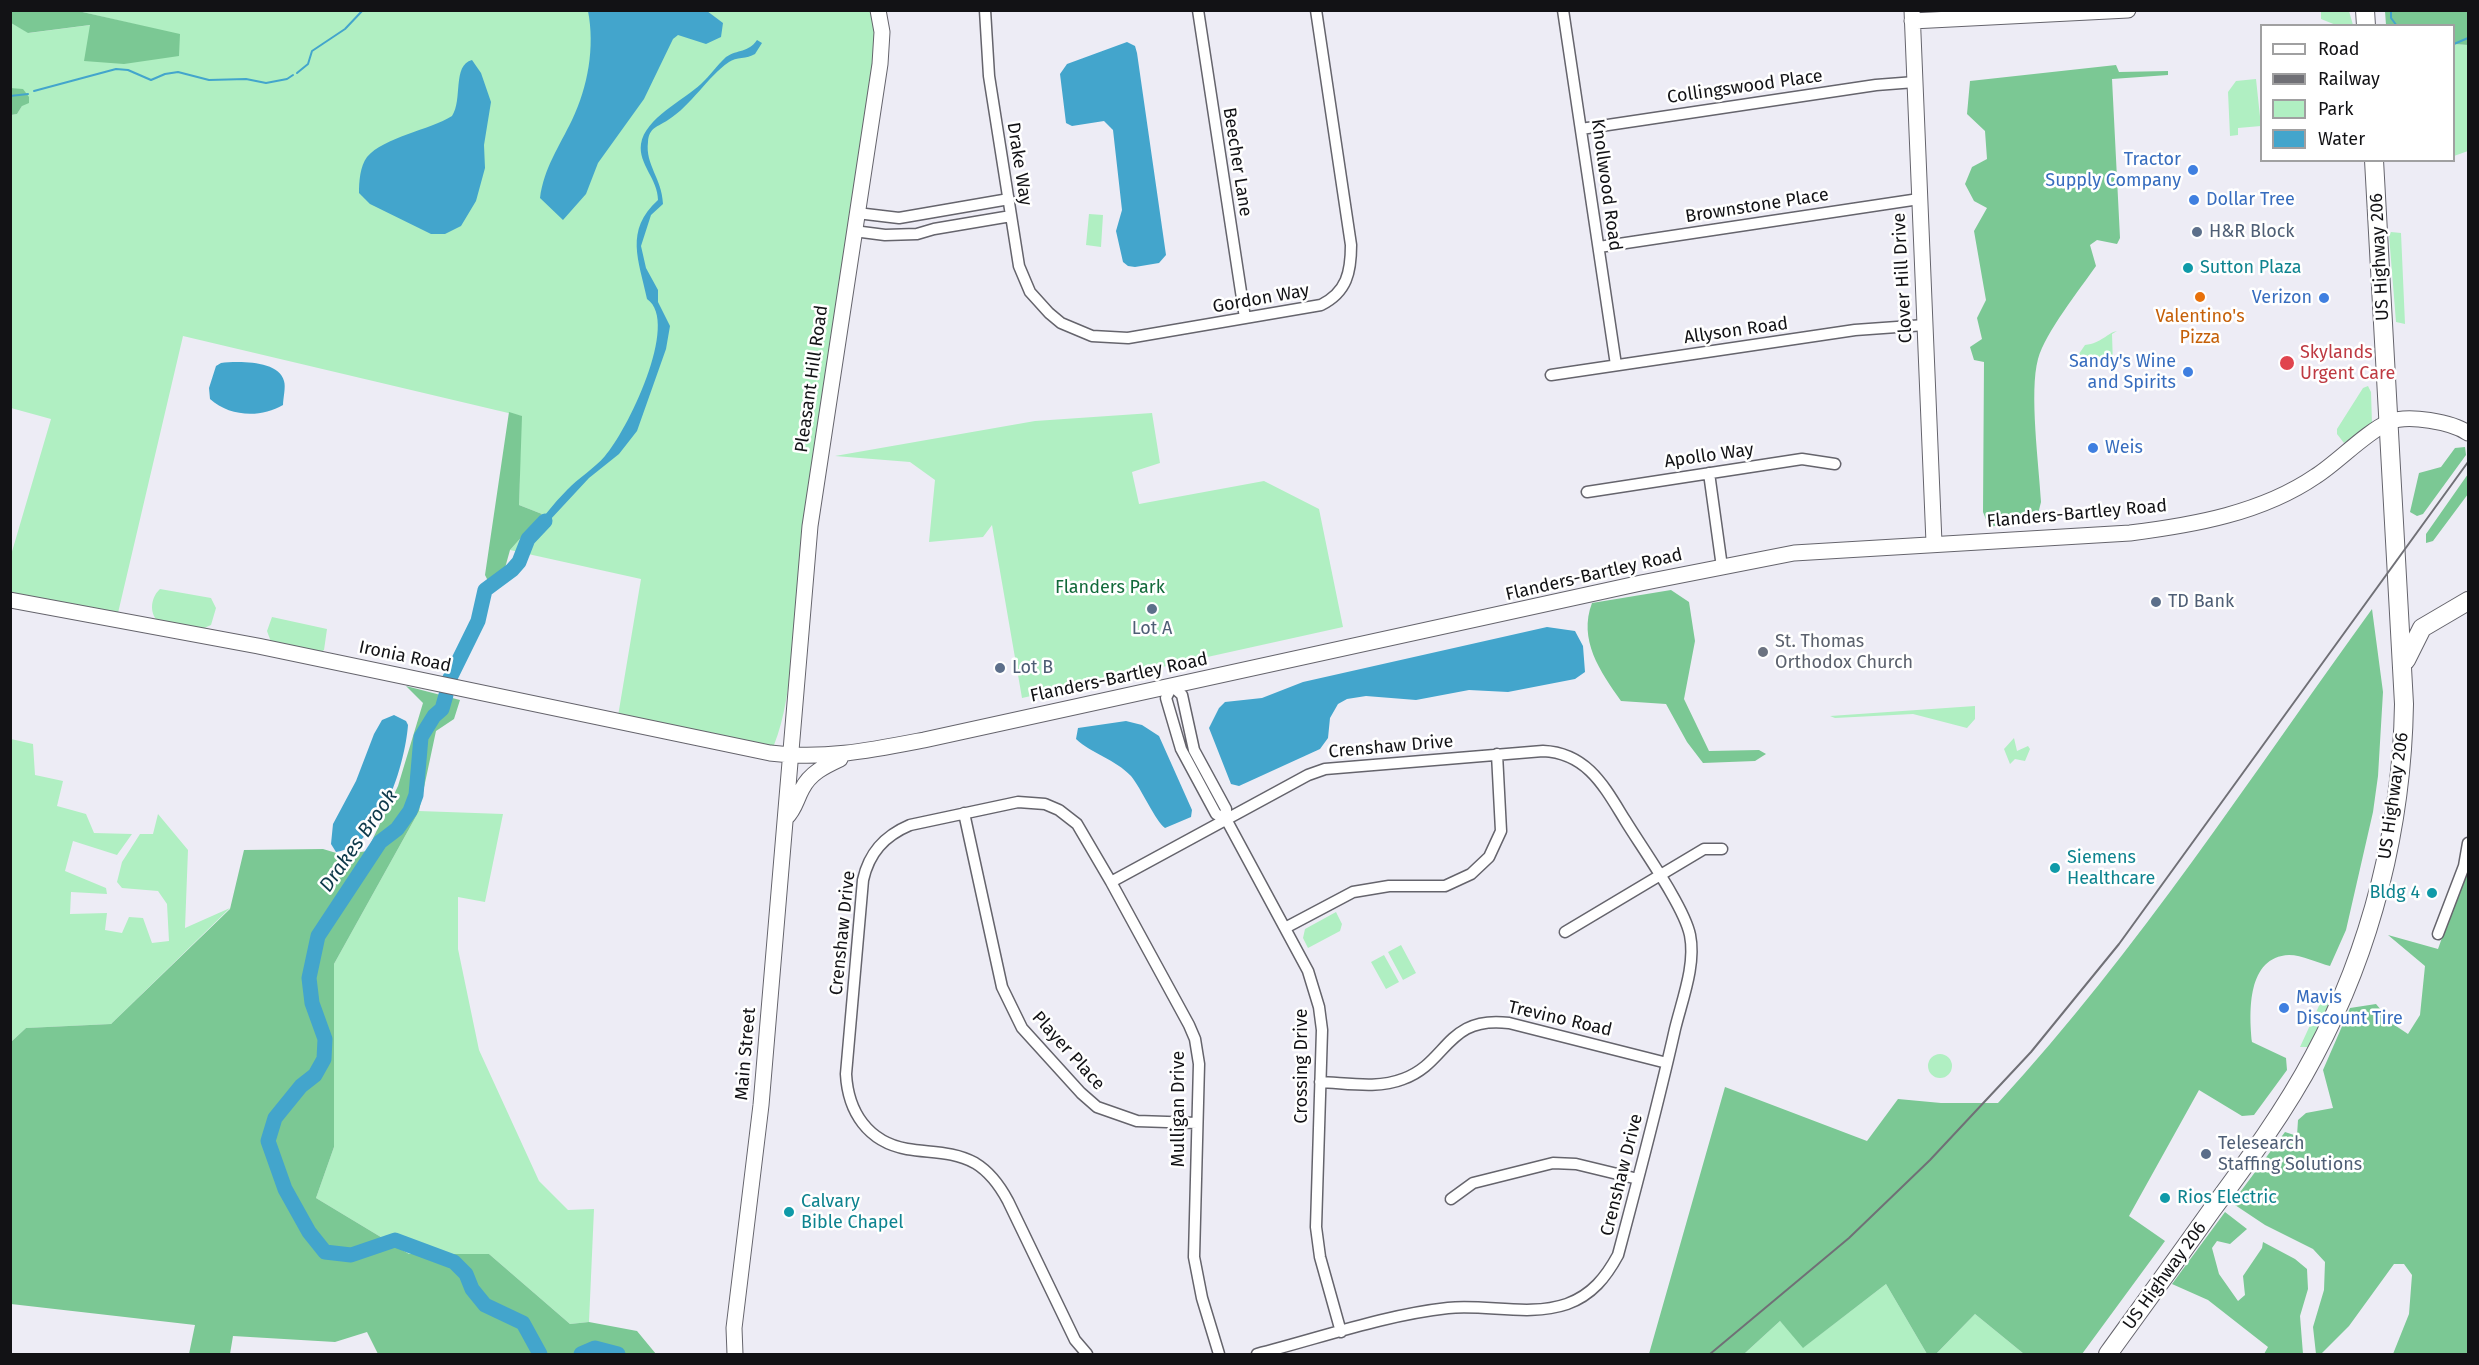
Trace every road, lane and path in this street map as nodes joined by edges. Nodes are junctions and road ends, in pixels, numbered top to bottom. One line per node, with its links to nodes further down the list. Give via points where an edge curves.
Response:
1 (878, 10): 13 (street, Pleasant Hill Road, via 882,48)
2 (985, 10): 11 (street, Drake Way, via 989,76)
3 (1198, 10): 18 (street, Beecher Lane)
4 (1316, 10): 18 (street, Gordon Way, via 1351,245 1349,274 1339,293 1321,305)
5 (1563, 10): 9 (street, Knollwood Road)
6 (2128, 10): 7 (street)
7 (1912, 16): 8 (street, Clover Hill Drive)
8 (1915, 82): 9 (street, Collingswood Place); 12 (street, Clover Hill Drive)
9 (1581, 129): 16 (street, Knollwood Road)
10 (2374, 162): 22 (highway, US Highway 206)
11 (1008, 199): 13 (street, via 899,218); 14 (street, Drake Way)
12 (1919, 199): 16 (street, Brownstone Place); 19 (street, Clover Hill Drive)
13 (857, 213): 15 (street, Pleasant Hill Road)
14 (1011, 216): 15 (street, via 907,233); 17 (street, Drake Way, via 1024,280)
15 (854, 231): 35 (street, Pleasant Hill Road, via 810,526)
16 (1599, 247): 20 (street, Knollwood Road)
17 (1049, 313): 18 (street, Gordon Way, via 1080,332 1107,339)
18 (1245, 318)
19 (1925, 325): 20 (street, Allyson Road, via 1855,330); 27 (street, Clover Hill Drive)
20 (1616, 366): 21 (street, Allyson Road)
21 (1551, 375)
22 (2390, 421): 23 (street, via 2440,422); 27 (street, Flanders-Bartley Road, via 2306,483 2219,517 2130,533); 31 (highway, US Highway 206)
23 (2469, 433)
24 (1835, 464): 25 (street, Apollo Way, via 1802,459)
25 (1709, 473): 26 (street, Apollo Way); 28 (street)
26 (1587, 492)
27 (1934, 543): 28 (street, Flanders-Bartley Road, via 1810,550)
28 (1722, 567): 32 (street, Flanders-Bartley Road)
29 (10, 600): 35 (street, Ironia Road, via 248,644)
30 (2469, 601): 31 (highway, via 2422,628)
31 (2404, 664): 56 (highway, US Highway 206, via 2404,736 2393,827 2375,904 2343,995 2313,1058 2276,1120)
32 (1172, 687): 33 (street, Flanders-Bartley Road); 37 (street, Crossing Drive, via 1182,695 1194,750 1226,809); 37 (street, Crossing Drive, via 1166,698 1181,749 1216,814)
33 (851, 754): 35 (street, Flanders-Bartley Road); 38 (street, via 812,776 803,786 795,809)
34 (1497, 754): 37 (street, Crenshaw Drive, via 1325,769); 41 (street, Crenshaw Drive, via 1549,752 1564,754 1583,764 1601,782); 43 (street, via 1501,831 1489,857 1471,874 1445,886 1389,886 1353,892)
35 (790, 756): 38 (street, Main Street)
36 (964, 813): 42 (street, Crenshaw Drive, via 1025,802 1059,810 1082,829); 48 (street, Player Place, via 1002,987 1022,1028 1097,1107 1137,1121); 53 (street, Crenshaw Drive, via 902,828 885,840 869,861 863,880 847,1091 861,1121 883,1142 963,1158 994,1179 1075,1340)
37 (1226, 819): 42 (street, Crenshaw Drive); 43 (street, Crossing Drive)
38 (784, 820): 52 (street, Main Street, via 758,1140 734,1328)
39 (2469, 843): 45 (street)
40 (1722, 849): 41 (street, via 1704,849)
41 (1658, 875): 44 (street); 46 (street, Crenshaw Drive, via 1688,926 1692,947)
42 (1111, 882): 48 (street, Mulligan Drive, via 1194,1035 1199,1064)
43 (1285, 928): 47 (street, Crossing Drive, via 1312,979 1319,1007)
44 (1565, 932)
45 (2438, 934)
46 (1667, 1063): 47 (street, Trevino Road, via 1509,1023 1487,1022 1456,1034 1421,1069 1405,1079 1377,1084); 49 (street, Crenshaw Drive)
47 (1320, 1082): 51 (street, Crossing Drive, via 1316,1227 1320,1257)
48 (1197, 1123): 54 (street, Mulligan Drive, via 1194,1257)
49 (1638, 1179): 50 (street, via 1576,1164 1542,1164 1473,1183); 51 (street, Crenshaw Drive, via 1618,1255 1598,1285 1577,1300 1543,1309 1428,1310)
50 (1451, 1199)
51 (1341, 1332): 55 (street, Crenshaw Drive)
52 (735, 1354)
53 (1087, 1354)
54 (1219, 1354)
55 (1257, 1354)
56 (2108, 1354)

